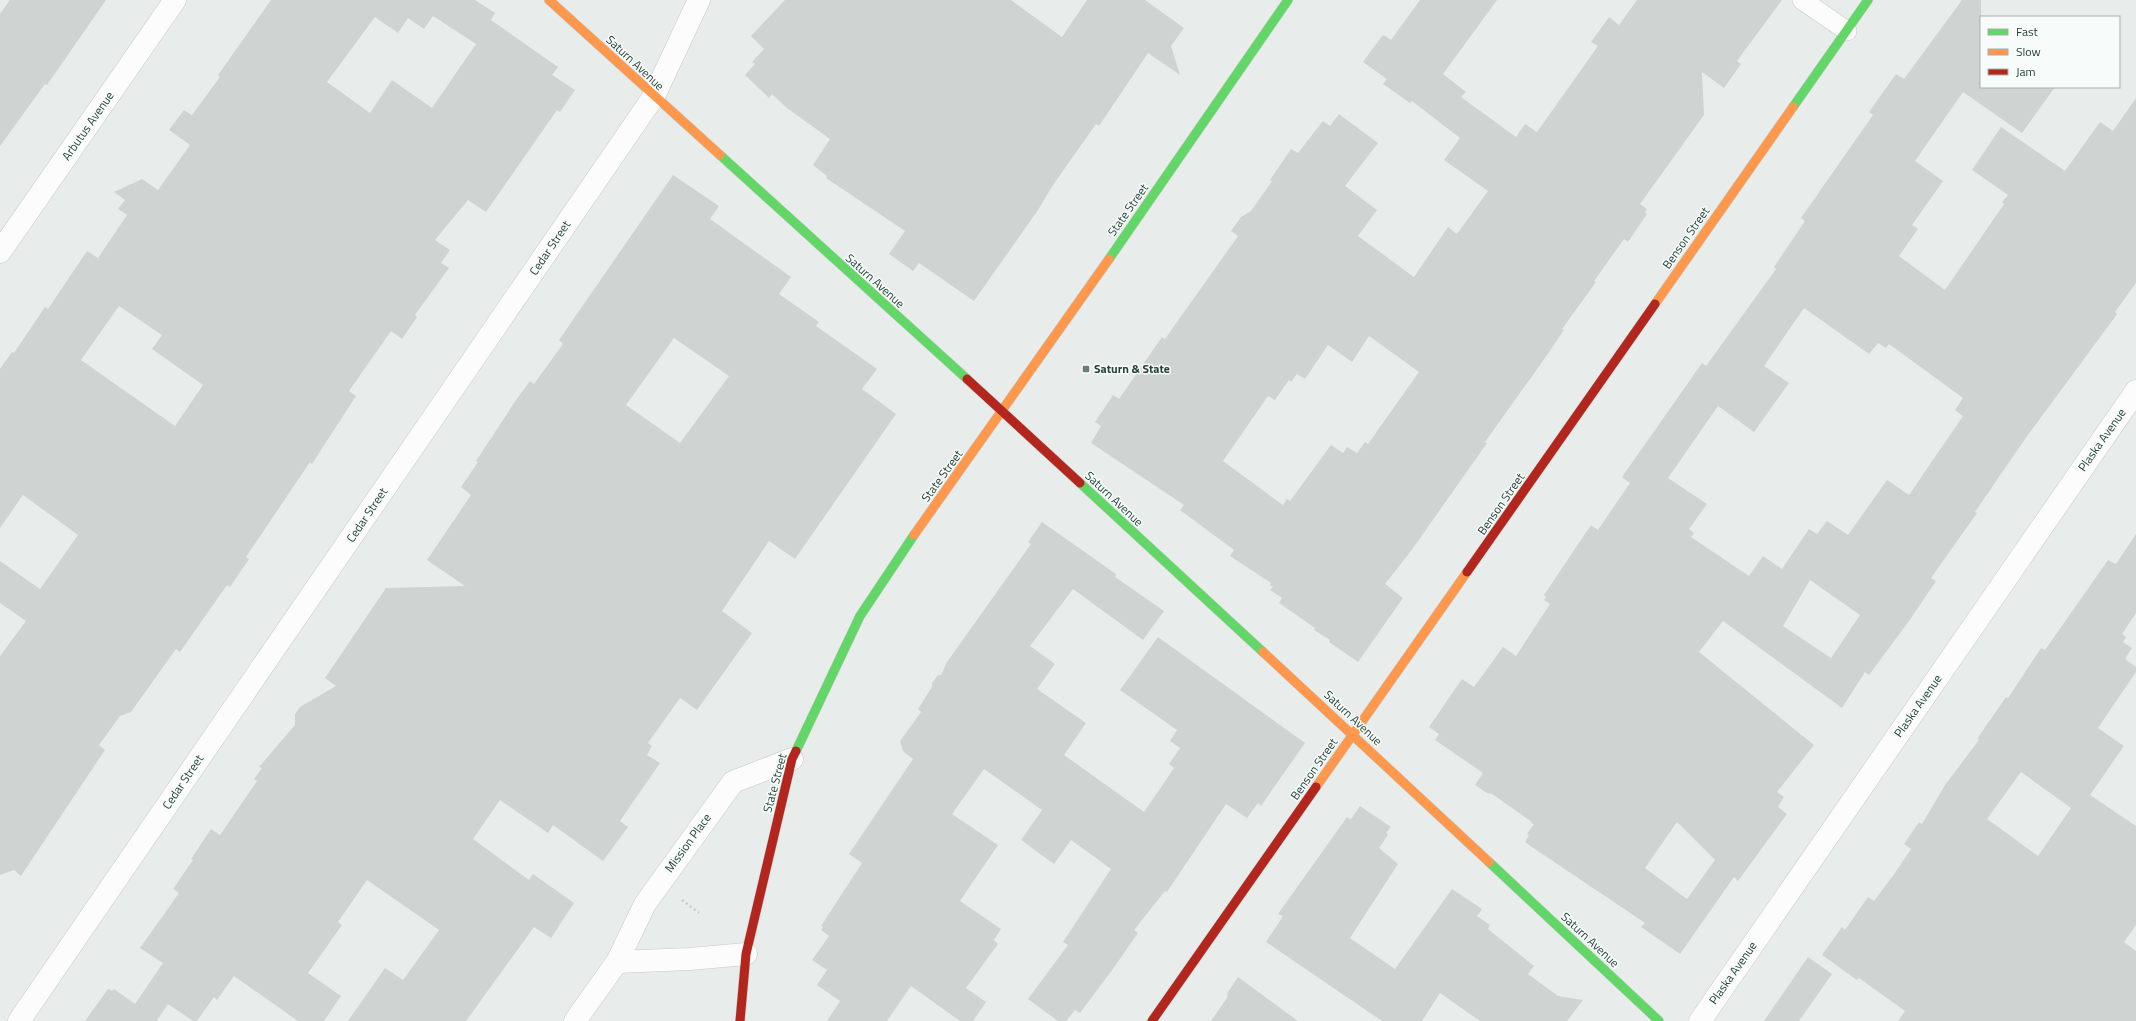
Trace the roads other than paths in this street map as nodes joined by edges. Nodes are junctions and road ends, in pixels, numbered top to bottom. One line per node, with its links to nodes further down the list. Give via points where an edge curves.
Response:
1 (176, 0): 9 (street, Arbutus Avenue)
2 (548, 0): 8 (street, Saturn Avenue)
3 (699, 0): 8 (street, Cedar Street)
4 (1288, 0): 11 (street, State Street)
5 (1802, 0): 7 (lane)
6 (1868, 0): 7 (street, Benson Street)
7 (1847, 30): 12 (street, Benson Street)
8 (654, 96): 11 (street, Saturn Avenue); 16 (street, Cedar Street)
9 (0, 252)
10 (2136, 392): 21 (street, Plaska Avenue)
11 (1002, 412): 12 (street, Saturn Avenue); 13 (street, State Street, via 860,616)
12 (1353, 735): 19 (street, Benson Street); 20 (street, Saturn Avenue)
13 (792, 759): 14 (street, State Street); 15 (street, Mission Place, via 733,782 645,904)
14 (746, 954): 15 (street); 18 (street, State Street)
15 (616, 962): 17 (street, Mission Place)
16 (19, 1021)
17 (575, 1021)
18 (740, 1021)
19 (1152, 1021)
20 (1659, 1021)
21 (1700, 1021)

